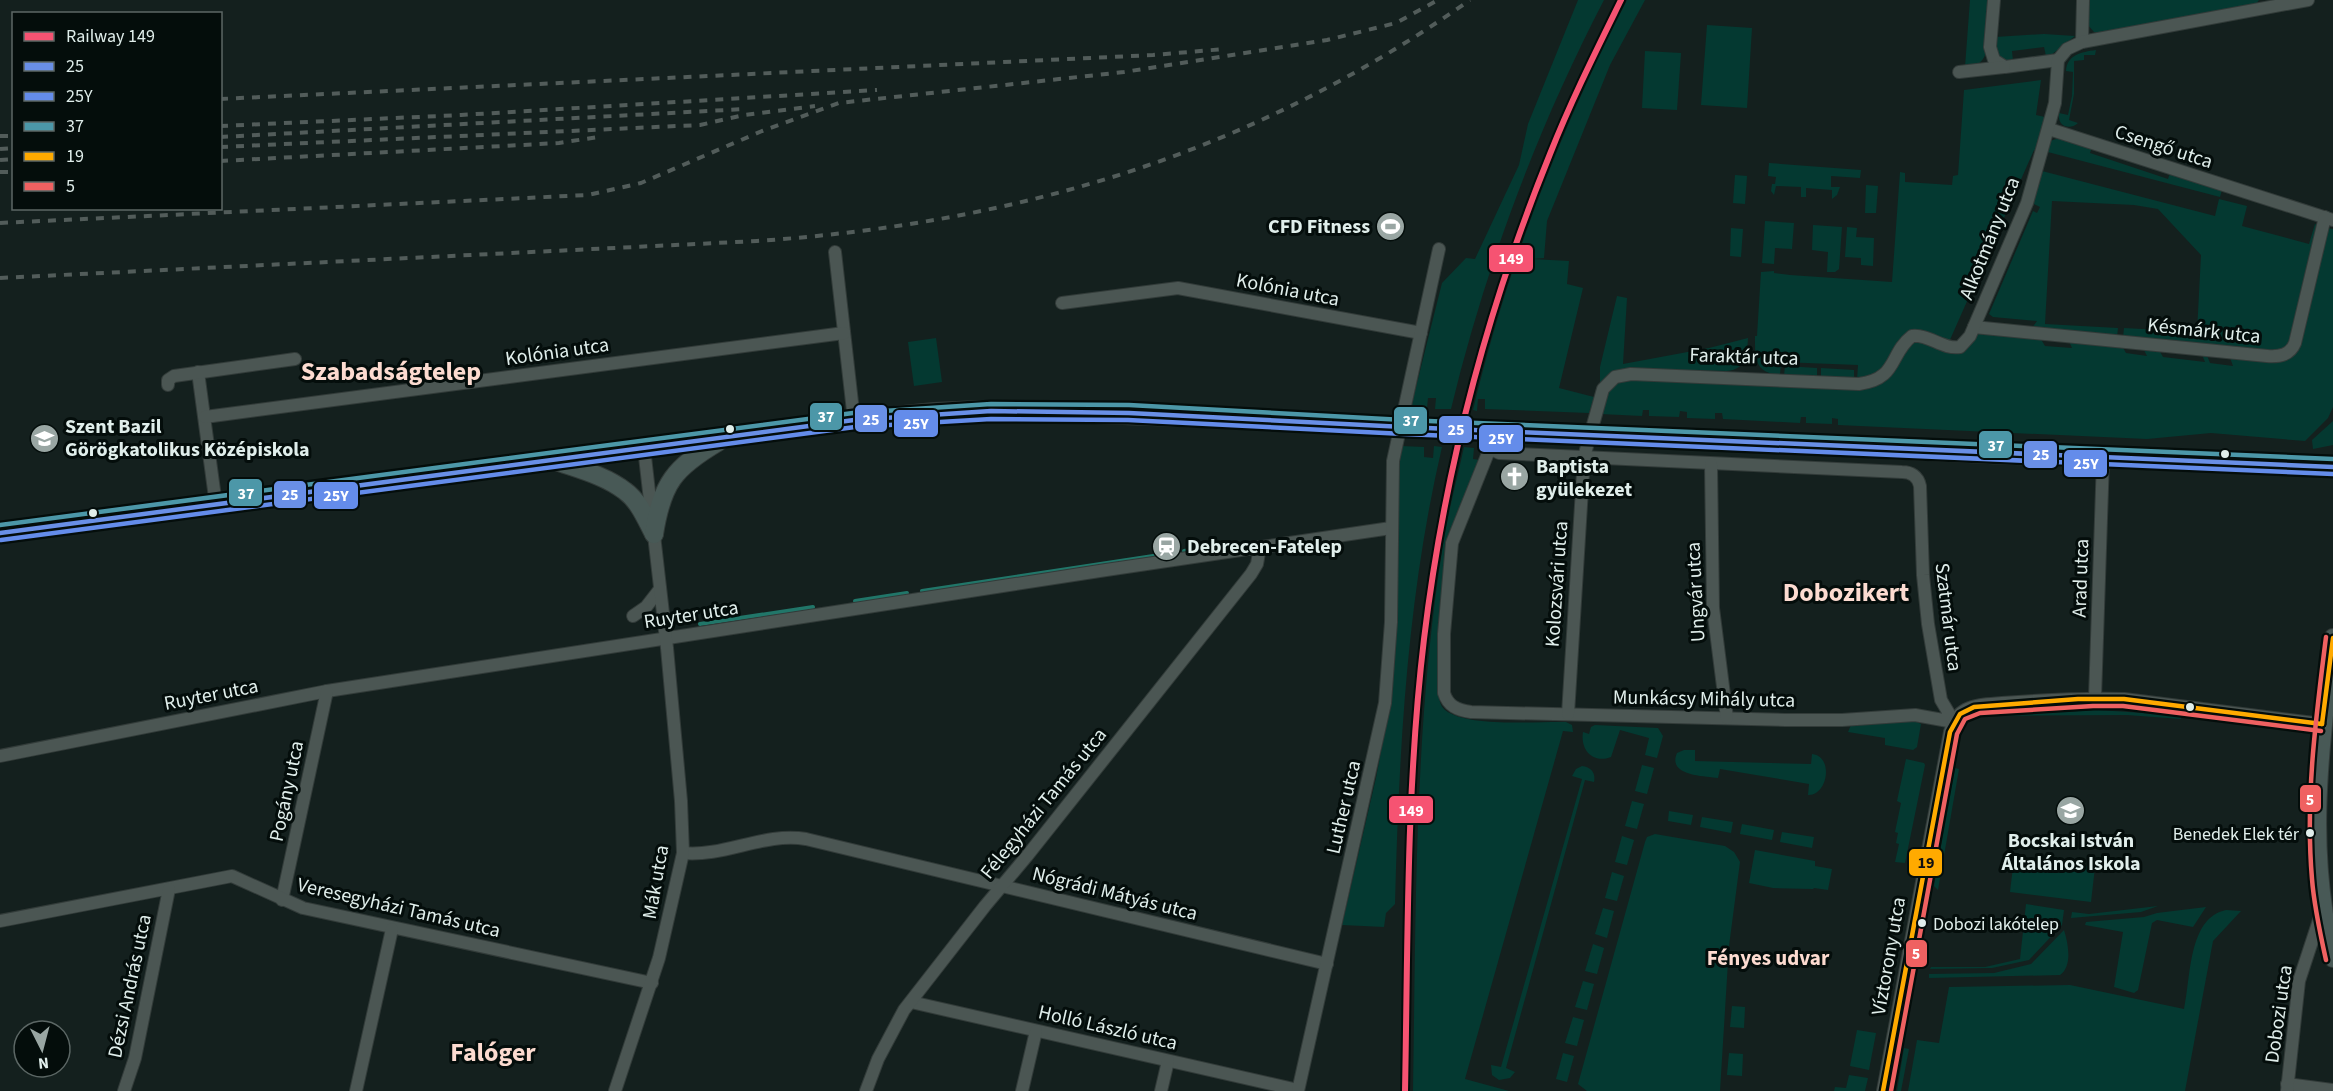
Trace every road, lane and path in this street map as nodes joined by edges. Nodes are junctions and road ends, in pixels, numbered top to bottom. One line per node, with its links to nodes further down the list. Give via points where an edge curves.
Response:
1 (1994, 0): 6 (street, via 1991,57)
2 (2083, 0): 4 (street)
3 (2308, 0): 4 (street)
4 (2082, 42): 5 (street, via 2067,49)
5 (2058, 60): 6 (street); 8 (street)
6 (2005, 67): 7 (street)
7 (1959, 72)
8 (2049, 129): 9 (street, Csengő utca); 13 (street, Alkotmány utca, via 2027,203)
9 (2329, 218): 13 (street, Késmárk utca, via 2295,343 2283,355)
10 (1438, 249): 15 (street)
11 (835, 252): 14 (street)
12 (1062, 303): 15 (street, Kolónia utca, via 1178,288)
13 (1974, 327): 23 (street, Faraktár utca, via 1966,342 1955,348 1912,336 1885,374 1862,384 1619,375 1608,381 1601,393)
14 (844, 333): 19 (street, Kolónia utca); 20 (street)
15 (1421, 333): 29 (street, Luther utca, via 1393,461)
16 (295, 359): 17 (street)
17 (198, 372): 18 (street, via 171,377); 19 (street)
18 (168, 385)
19 (204, 417): 28 (street)
20 (854, 420): 21 (main road); 24 (main road, bridge, via 979,410 1074,412)
21 (725, 438): 22 (main road); 31 (main road, via 694,457 672,478 659,504)
22 (644, 448): 25 (main road); 31 (street, Mák utca)
23 (1584, 457): 26 (street); 39 (street, Kolozsvári utca); 39 (street, Munkácsy Mihály utca, via 1499,453 1490,448 1452,543 1444,634 1444,693 1451,705 1465,711)
24 (2103, 459): 27 (main road); 38 (street, Arad utca)
25 (553, 460): 28 (main road); 31 (main road, via 626,491)
26 (1711, 464): 40 (street, Ungvár utca, via 1713,608); 41 (street, Szatmár utca, via 1902,472 1917,477 1928,624 1941,700)
27 (2333, 468)
28 (216, 505): 30 (main road)
29 (1391, 528): 32 (street, Ruyter utca); 52 (street, Luther utca, via 1385,703)
30 (0, 533)
31 (654, 534): 33 (street, Mák utca)
32 (1260, 547): 35 (street, Ruyter utca); 45 (street, Félegyházi Tamás utca, via 1251,574)
33 (660, 589): 34 (street); 35 (street, Mák utca)
34 (633, 616)
35 (666, 638): 37 (street, Ruyter utca); 44 (street, Mák utca)
36 (2333, 638): 42 (main road)
37 (327, 691): 43 (street, Ruyter utca); 47 (street, Pogány utca)
38 (2095, 699): 41 (street, via 1982,705 1965,710); 42 (street, via 2153,702)
39 (1568, 714): 40 (street, Munkácsy Mihály utca)
40 (1727, 718): 41 (street, Munkácsy Mihály utca, via 1823,720 1916,715)
41 (1954, 722): 66 (street, Víztorony utca)
42 (2322, 724): 48 (main road, via 2315,816 2317,875)
43 (0, 756)
44 (683, 853): 45 (street, Nógrádi Mátyás utca, via 793,837); 53 (street, Mák utca)
45 (1002, 885): 52 (street, Nógrádi Mátyás utca); 54 (street, Félegyházi Tamás utca)
46 (169, 889): 47 (street, Veresegyházi Tamás utca, via 232,876); 49 (street, Veresegyházi Tamás utca); 60 (street, Dézsi András utca, via 135,1058)
47 (282, 900): 50 (street, Veresegyházi Tamás utca)
48 (2323, 909): 51 (main road); 57 (street, Dobozi utca, via 2298,981)
49 (0, 921)
50 (393, 929): 53 (street, Veresegyházi Tamás utca); 61 (street)
51 (2333, 958)
52 (1327, 964): 58 (street, Luther utca)
53 (652, 983): 62 (street, Mák utca)
54 (910, 1002): 55 (street, Holló László utca); 63 (street, Félegyházi Tamás utca, via 882,1050)
55 (1036, 1031): 56 (street, Holló László utca); 64 (street)
56 (1168, 1061): 58 (street, Holló László utca); 65 (street)
57 (2287, 1088): 59 (street)
58 (1298, 1090)
59 (2333, 1090)
60 (124, 1091)
61 (356, 1091)
62 (615, 1091)
63 (866, 1091)
64 (1022, 1091)
65 (1161, 1091)
66 (1883, 1091)

